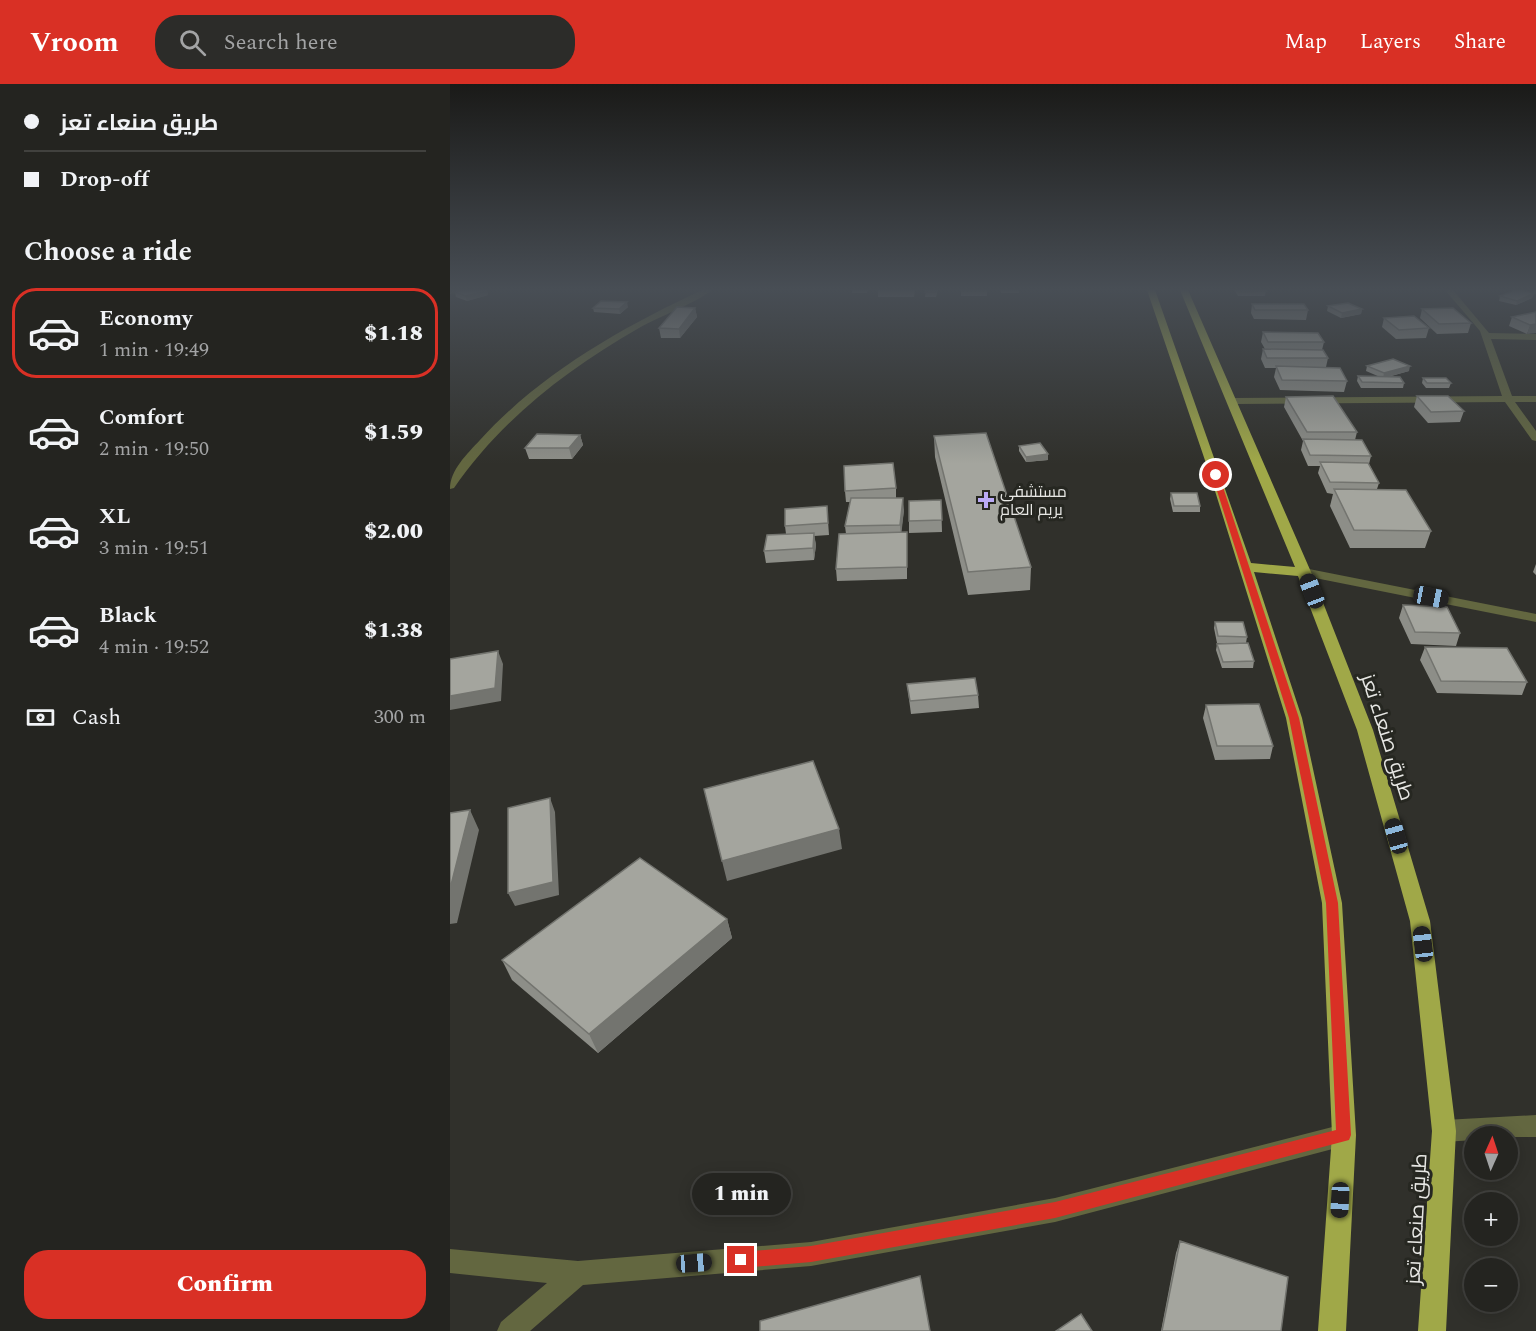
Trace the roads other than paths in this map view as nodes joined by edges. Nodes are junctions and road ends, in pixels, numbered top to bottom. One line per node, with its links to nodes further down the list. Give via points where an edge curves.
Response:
1 (598, 348): 9 (street, via 529,398 465,461)
2 (1171, 348): 10 (highway)
3 (1209, 348): 7 (highway, طريق صنعاء تعز)
4 (1491, 348): 5 (street)
5 (1508, 399): 6 (street); 7 (street); 8 (street)
6 (1536, 399)
7 (1232, 401): 11 (highway, طريق صنعاء تعز)
8 (1536, 438)
9 (450, 486)
10 (1244, 567): 11 (highway); 15 (highway, via 1294,718 1332,903)
11 (1304, 572): 12 (street); 14 (highway, طريق صنعاء تعز, via 1365,730 1420,921)
12 (1536, 618)
13 (1536, 1126): 14 (street)
14 (1444, 1131): 20 (highway, طريق صنعاء تعز)
15 (1344, 1135): 17 (street, via 1055,1210 985,1223 811,1254); 19 (highway)
16 (450, 1262): 17 (street)
17 (578, 1273): 18 (street)
18 (510, 1331)
19 (1332, 1331)
20 (1432, 1331)

